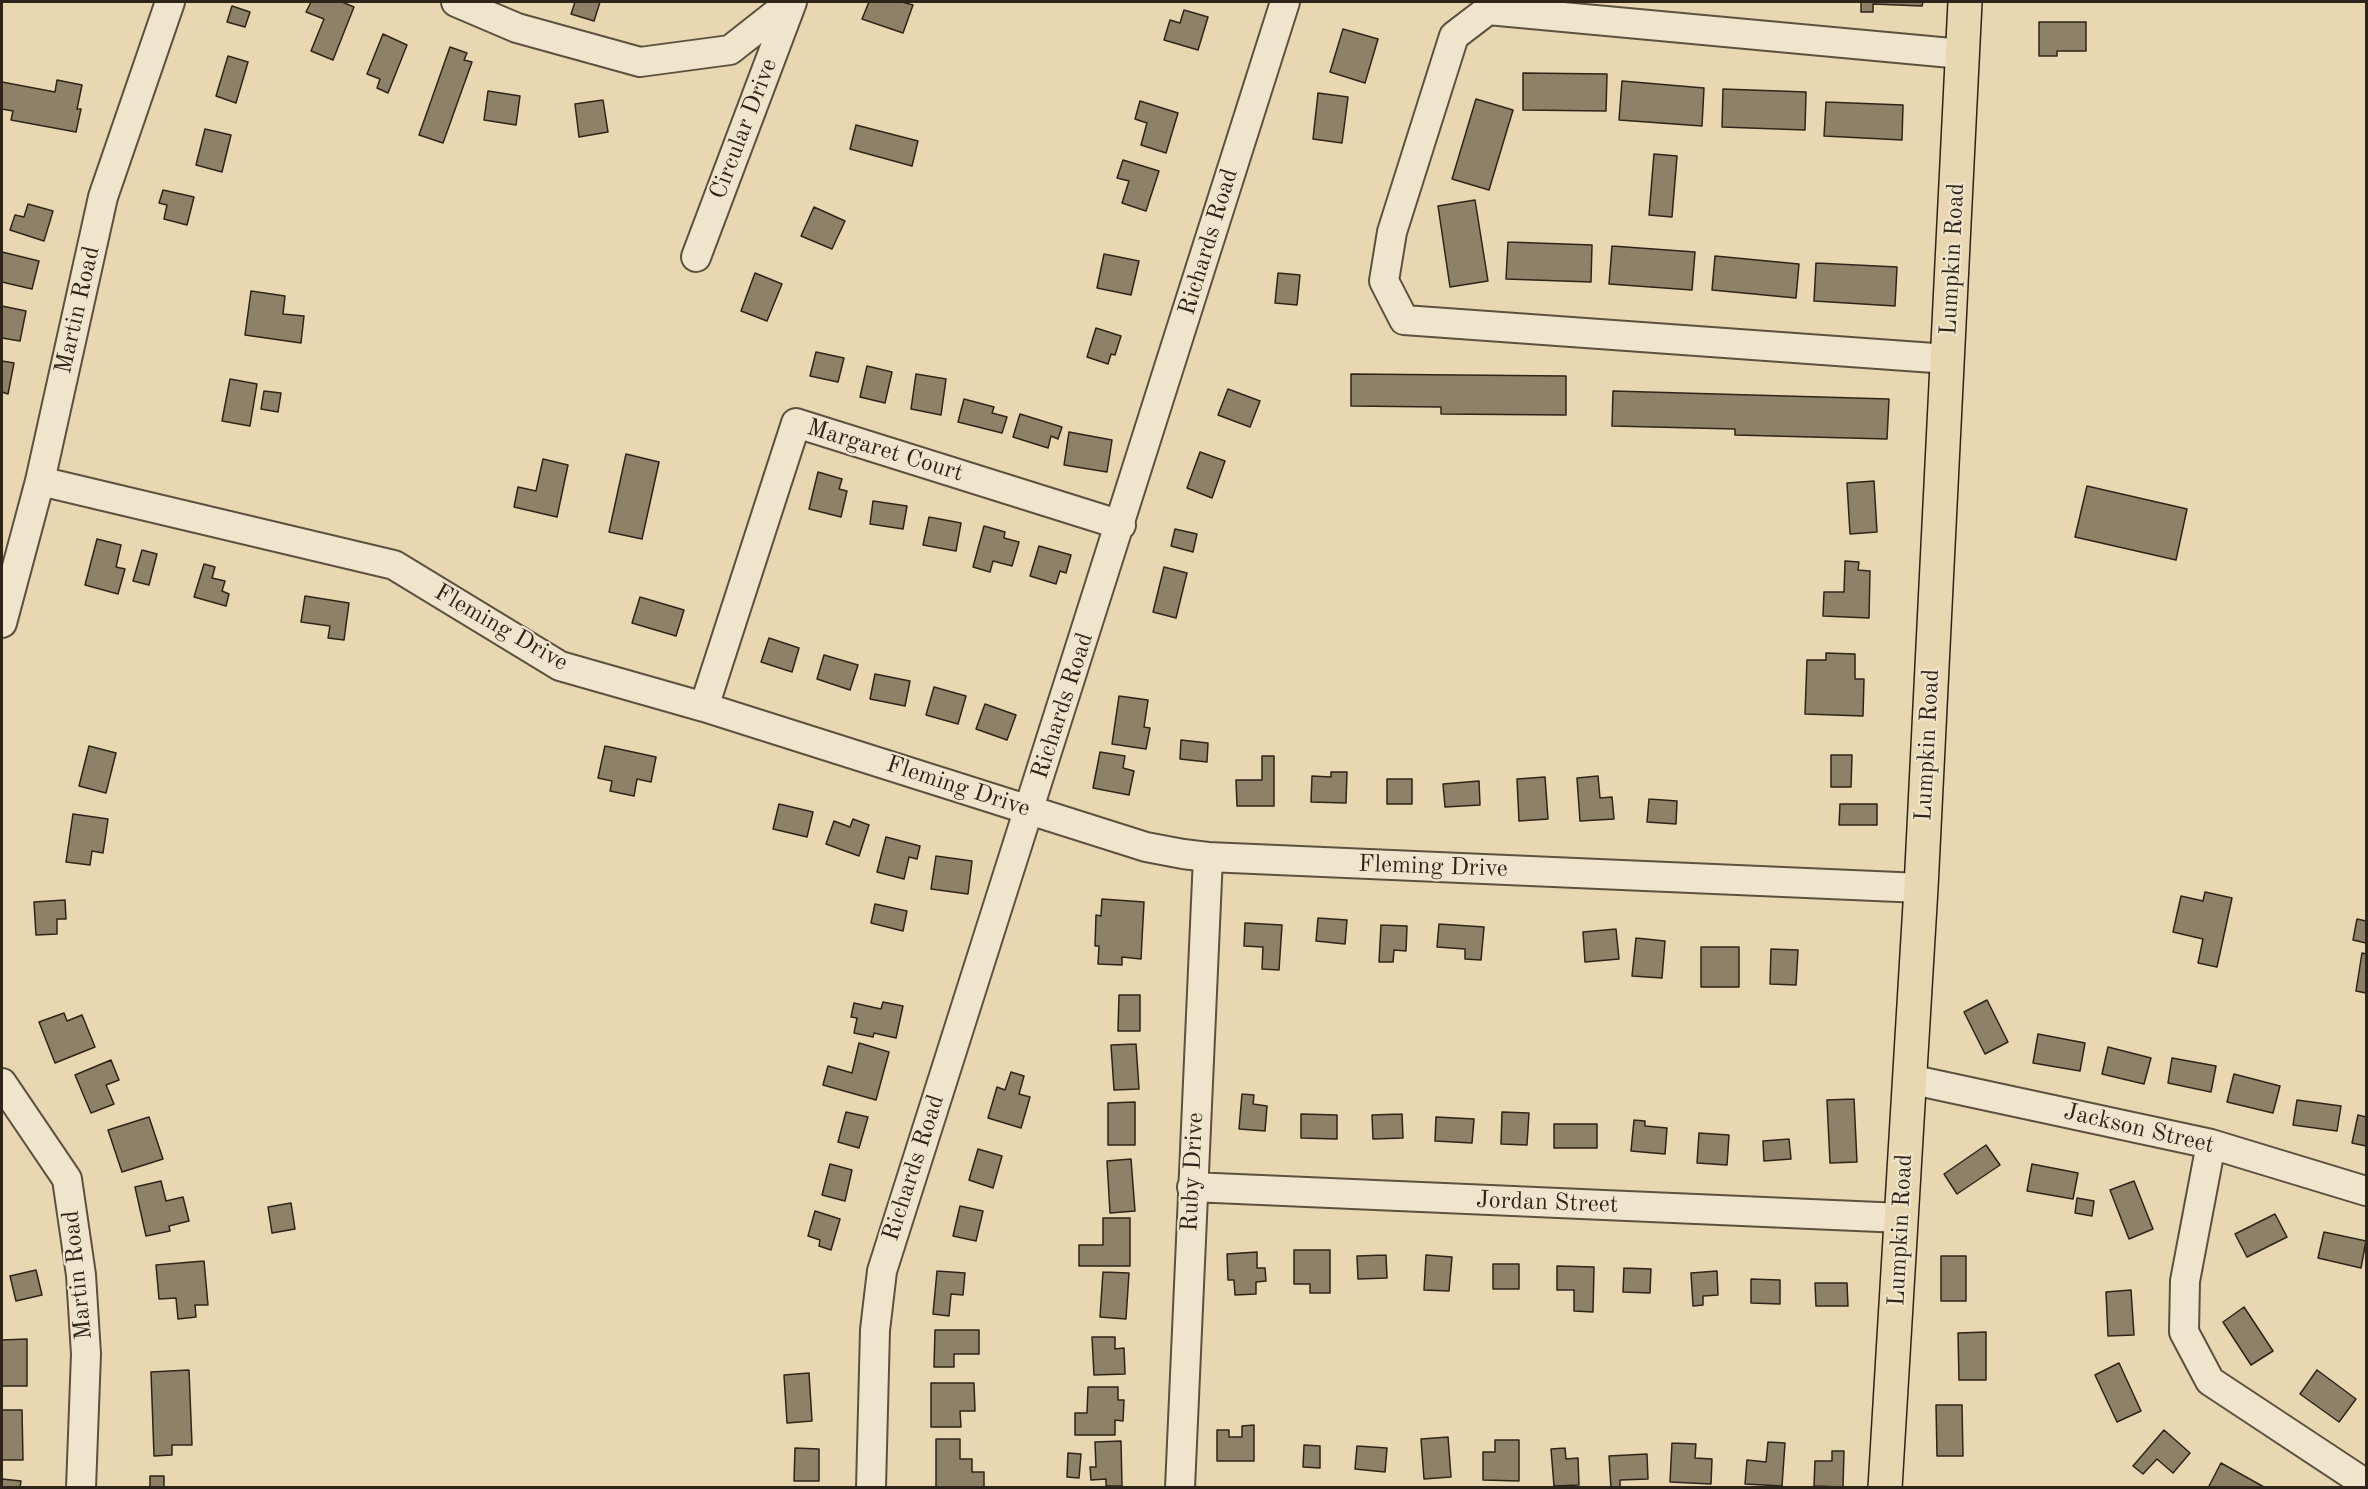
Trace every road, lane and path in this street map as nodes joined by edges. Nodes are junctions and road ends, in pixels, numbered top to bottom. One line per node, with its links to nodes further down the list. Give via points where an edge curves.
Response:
1 (170, 2): 9 (street, Martin Road, via 103,197)
2 (456, 2): 3 (street, Circular Drive, via 517,28 640,62 730,50)
3 (791, 2): 7 (street, Circular Drive)
4 (1285, 2): 10 (street, Richards Road)
5 (1965, 2): 6 (main road, Lumpkin Road)
6 (1962, 54): 8 (main road, Lumpkin Road); 8 (street, via 1488,10 1454,36 1392,232 1384,281 1404,320)
7 (696, 256)
8 (1948, 359): 15 (main road, Lumpkin Road)
9 (40, 481): 11 (street, Martin Road); 12 (street, Fleming Drive, via 394,565 560,666)
10 (1121, 525): 12 (street, Margaret Court, via 796,423); 13 (street, Richards Road)
11 (2, 623)
12 (704, 707): 13 (street, Fleming Drive)
13 (1030, 809): 14 (street, Fleming Drive, via 1146,847); 24 (street, Richards Road, via 882,1272 875,1330)
14 (1208, 857): 15 (street, Fleming Drive); 19 (street, Ruby Drive)
15 (1921, 888): 16 (main road, Lumpkin Road)
16 (1909, 1079): 18 (street, Jackson Street); 21 (main road, Lumpkin Road)
17 (2, 1083): 23 (street, Martin Road, via 67,1179 81,1275 86,1354)
18 (2211, 1144): 20 (street, Jackson Street); 22 (street, via 2185,1281 2184,1332 2210,1381)
19 (1192, 1187): 21 (street, Jordan Street); 25 (street, Ruby Drive)
20 (2367, 1191)
21 (1902, 1218): 26 (main road, Lumpkin Road)
22 (2367, 1484)
23 (81, 1488)
24 (871, 1488)
25 (1180, 1488)
26 (1886, 1488)

